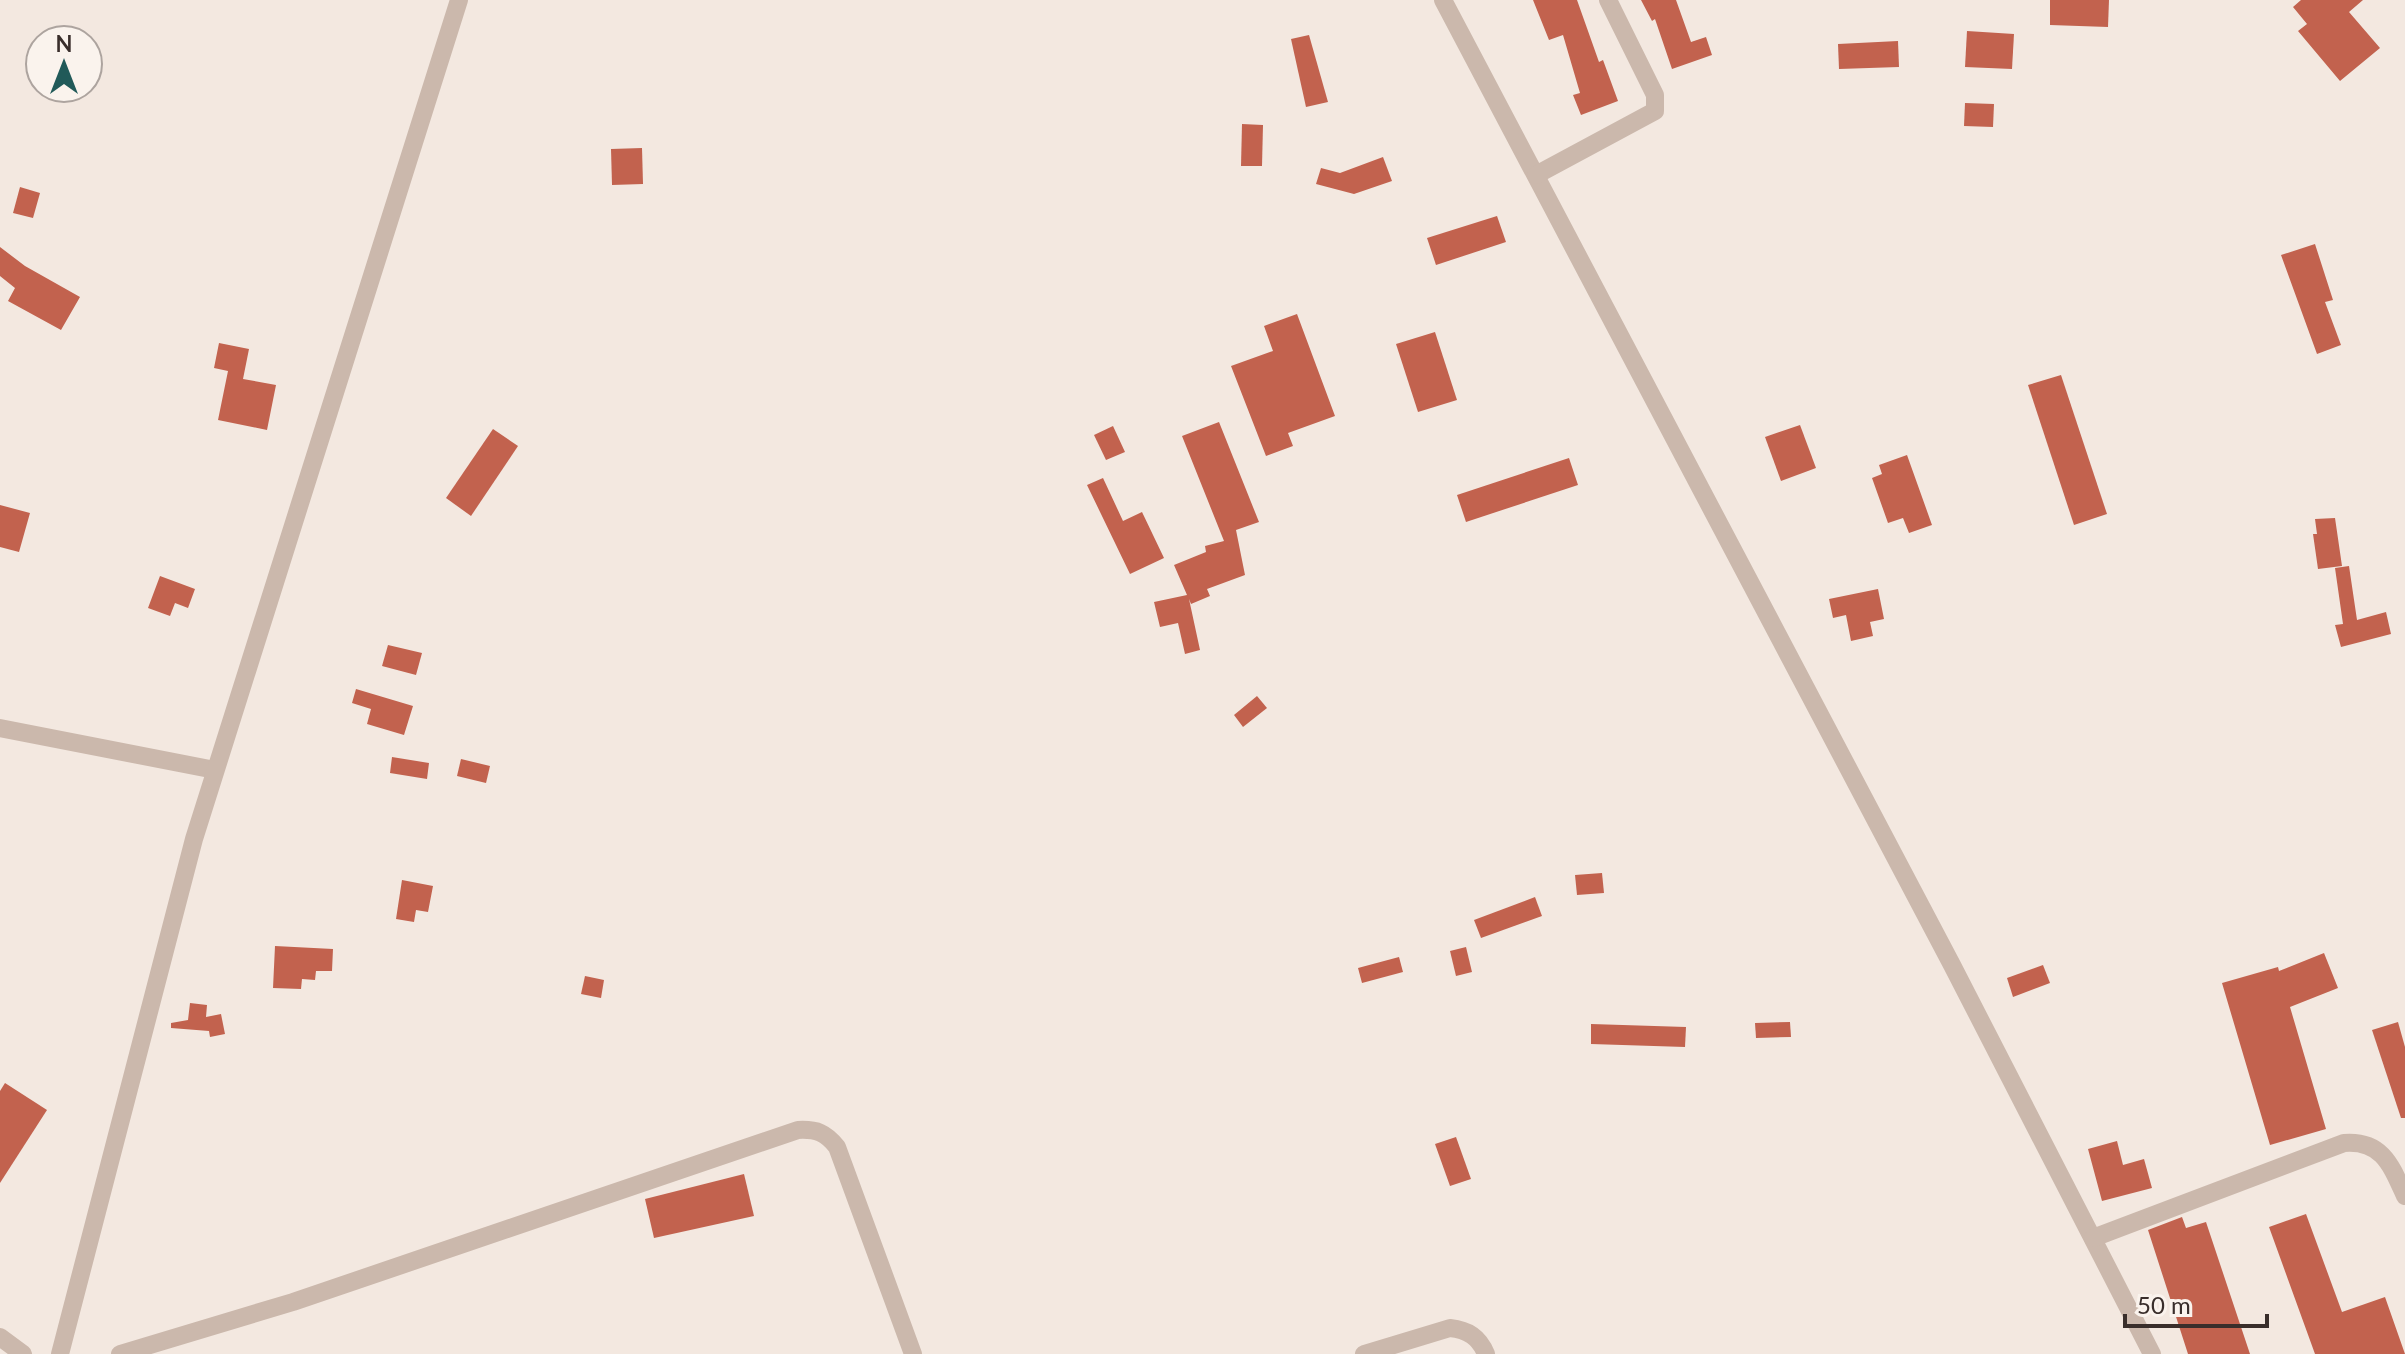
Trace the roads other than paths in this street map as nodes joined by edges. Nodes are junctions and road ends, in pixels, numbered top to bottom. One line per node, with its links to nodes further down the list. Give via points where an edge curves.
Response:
1 (459, 0): 6 (street)
2 (1443, 0): 4 (street)
3 (1608, 0): 4 (street, via 1655,95 1655,111)
4 (1536, 175): 8 (street)
5 (0, 728): 6 (street)
6 (215, 770): 11 (street)
7 (2405, 1196): 8 (street, via 2386,1156 2372,1145 2344,1143)
8 (2093, 1238): 16 (street)
9 (0, 1337): 10 (street)
10 (23, 1354)
11 (60, 1354)
12 (120, 1354): 13 (street, via 814,1129 837,1147)
13 (913, 1354)
14 (1364, 1354): 15 (street, via 1450,1328 1475,1336)
15 (1486, 1354)
16 (2152, 1354)

